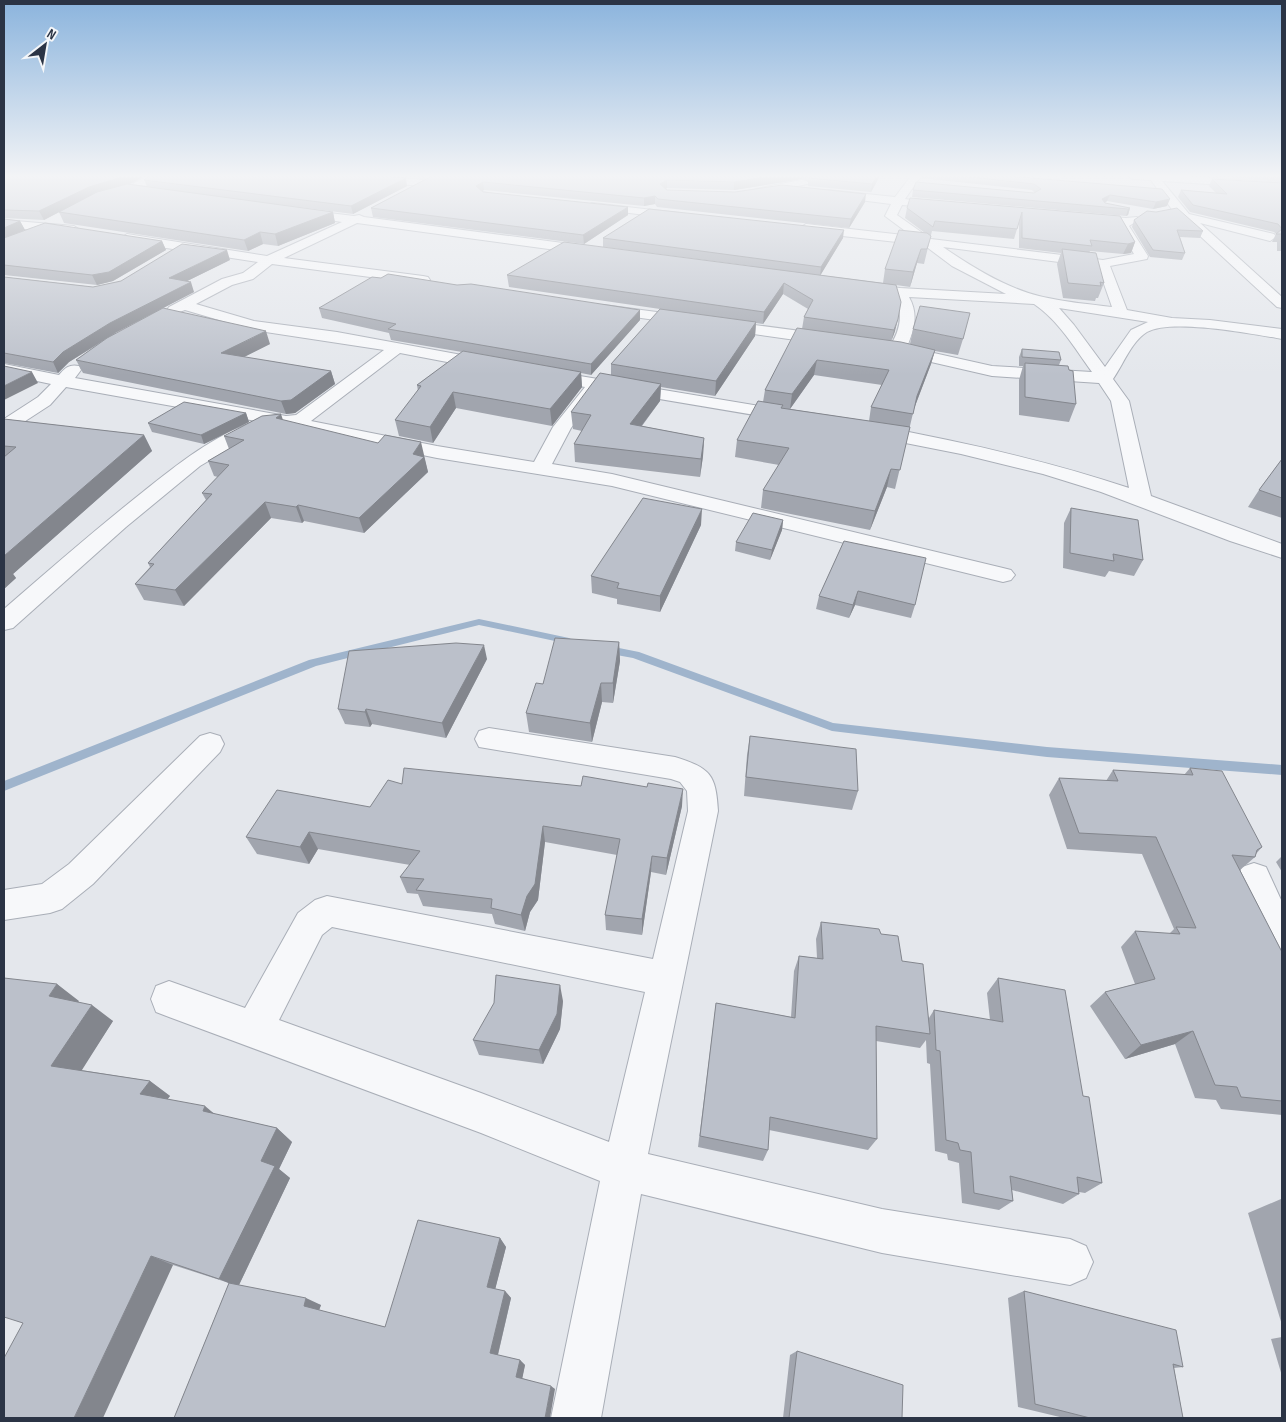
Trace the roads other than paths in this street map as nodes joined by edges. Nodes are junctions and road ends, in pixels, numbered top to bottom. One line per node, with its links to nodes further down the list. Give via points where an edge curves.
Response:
1 (158, 242): 9 (street)
2 (307, 242): 13 (street)
3 (530, 242): 10 (street)
4 (599, 242): 10 (street)
5 (926, 242): 18 (street, via 981,276)
6 (929, 242): 14 (street)
7 (1133, 242): 14 (street, via 1142,256)
8 (1213, 242): 19 (street)
9 (182, 246): 12 (street); 13 (street)
10 (587, 250): 11 (street)
11 (606, 253)
12 (166, 256)
13 (269, 260): 15 (street); 20 (street, via 248,276 227,282)
14 (1103, 264): 22 (street)
15 (432, 282)
16 (851, 285): 17 (street)
17 (900, 292): 18 (street); 31 (street, via 909,307 910,319)
18 (1037, 300): 22 (street); 37 (street, via 1064,322)
19 (1282, 304)
20 (183, 305): 24 (street); 30 (street, via 252,325)
21 (587, 306): 23 (street)
22 (1121, 313): 25 (street)
23 (655, 316): 26 (street); 28 (street)
24 (160, 318)
25 (1189, 323): 27 (street); 37 (street, via 1143,328)
26 (642, 331)
27 (1282, 334)
28 (850, 343)
29 (879, 347): 31 (street)
30 (396, 348): 33 (street); 41 (street, via 319,409 301,420)
31 (898, 350): 37 (street, via 992,371)
32 (84, 362): 38 (street)
33 (506, 368)
34 (4, 369): 38 (street)
35 (609, 369): 39 (street)
36 (525, 372): 39 (street)
37 (1106, 378): 45 (street, via 1120,401)
38 (61, 381): 41 (street, via 204,405); 42 (street, via 44,401)
39 (596, 384): 40 (street); 44 (street, via 562,427)
40 (808, 419)
41 (286, 423): 44 (street); 48 (street, via 264,424 246,430 193,462 118,522)
42 (4, 427)
43 (855, 428): 45 (street, via 1005,458 1108,488)
44 (540, 469): 47 (street, via 612,480)
45 (1142, 502): 46 (street)
46 (1282, 551)
47 (1003, 576)
48 (4, 622)
49 (489, 739): 54 (street, via 675,768 690,774 702,787 704,811)
50 (210, 744): 52 (street, via 81,874 50,898)
51 (1254, 877): 53 (street)
52 (4, 906)
53 (1282, 938)
54 (666, 980): 56 (street, via 327,912 310,924); 57 (street)
55 (169, 999): 56 (street)
56 (254, 1030): 57 (street)
57 (624, 1169): 58 (street, via 882,1231); 59 (street)
58 (1070, 1262)
59 (576, 1418)

